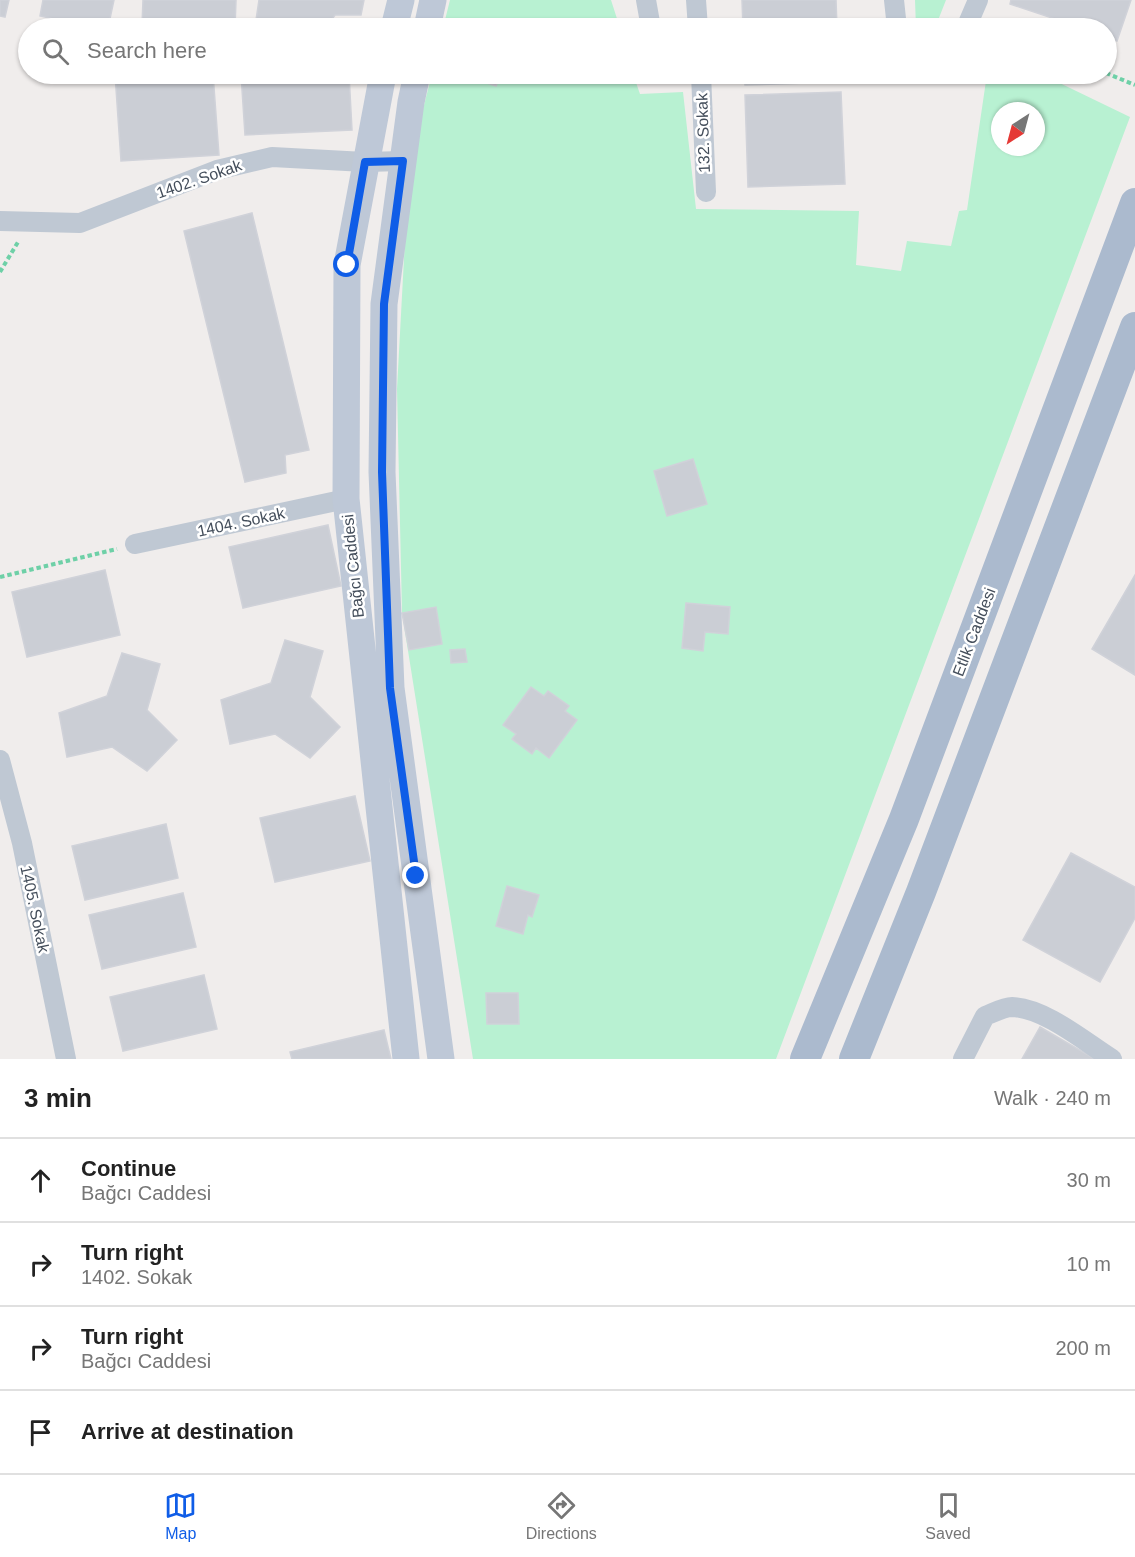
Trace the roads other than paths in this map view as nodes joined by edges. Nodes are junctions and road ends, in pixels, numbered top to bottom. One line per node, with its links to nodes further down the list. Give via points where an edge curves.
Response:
1 (401, 0): 7 (main road)
2 (433, 0): 8 (main road)
3 (646, 0): 9 (street)
4 (696, 0): 10 (street)
5 (894, 0): 11 (street)
6 (978, 0): 12 (street)
7 (396, 18)
8 (429, 18)
9 (649, 18)
10 (697, 18)
11 (896, 18)
12 (970, 18)
13 (381, 84): 17 (main road, Bağcı Caddesi)
14 (415, 84): 16 (main road, Bağcı Caddesi)
15 (701, 84): 18 (street, 132. Sokak)
16 (403, 161): 17 (street, 1402. Sokak); 27 (main road, Bağcı Caddesi, via 384,304 382,472 390,688)
17 (365, 162): 20 (street, 1402. Sokak, via 272,157 217,170 80,223); 22 (main road, Bağcı Caddesi, via 347,265)
18 (706, 192)
19 (1135, 203): 28 (main road, Etlik Caddesi, via 904,819)
20 (0, 221)
21 (1135, 327): 29 (main road)
22 (346, 499): 23 (street, 1404. Sokak); 26 (main road, Bağcı Caddesi)
23 (135, 544)
24 (0, 760): 25 (street, 1405. Sokak, via 22,843)
25 (66, 1059)
26 (406, 1059)
27 (441, 1059)
28 (805, 1059)
29 (854, 1059)
30 (963, 1059): 31 (street, via 985,1016 1010,1007 1031,1011 1053,1022)
31 (1112, 1059)

